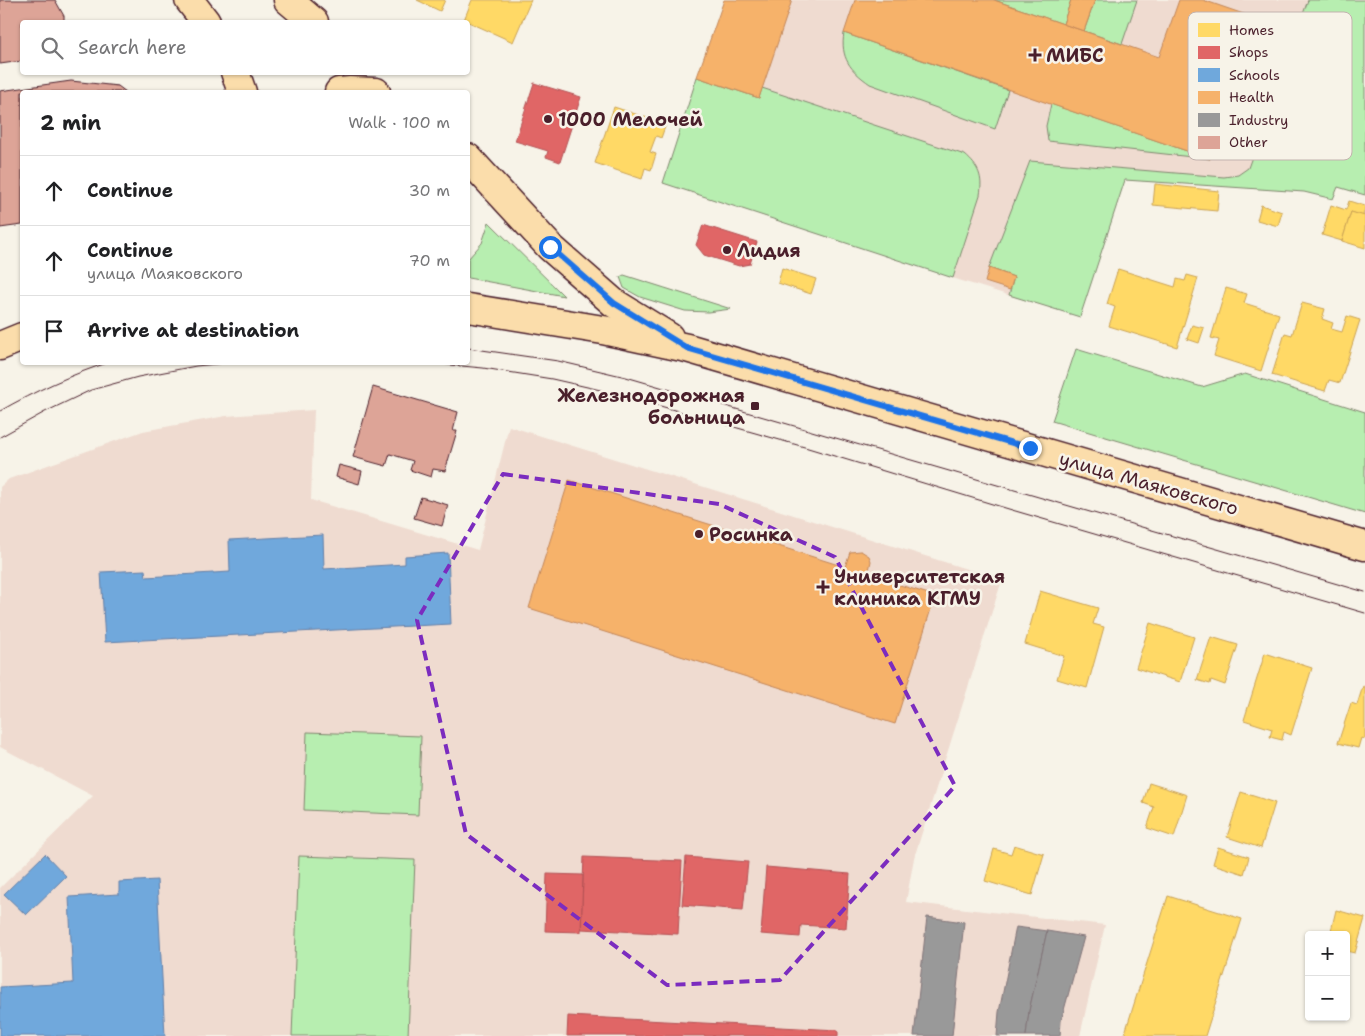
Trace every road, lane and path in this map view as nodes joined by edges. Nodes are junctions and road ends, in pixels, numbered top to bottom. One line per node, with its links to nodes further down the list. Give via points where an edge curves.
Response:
1 (189, 0): 3 (main road)
2 (288, 0): 4 (main road)
3 (204, 20)
4 (312, 20)
5 (236, 75): 7 (main road)
6 (376, 75): 8 (main road)
7 (241, 90)
8 (394, 90)
9 (470, 160): 13 (main road, via 550,247 614,303)
10 (470, 308): 13 (main road, улица Маяковского, via 603,330)
11 (20, 338): 12 (main road)
12 (0, 346)
13 (687, 348): 14 (main road, улица Маяковского)
14 (1365, 546)

